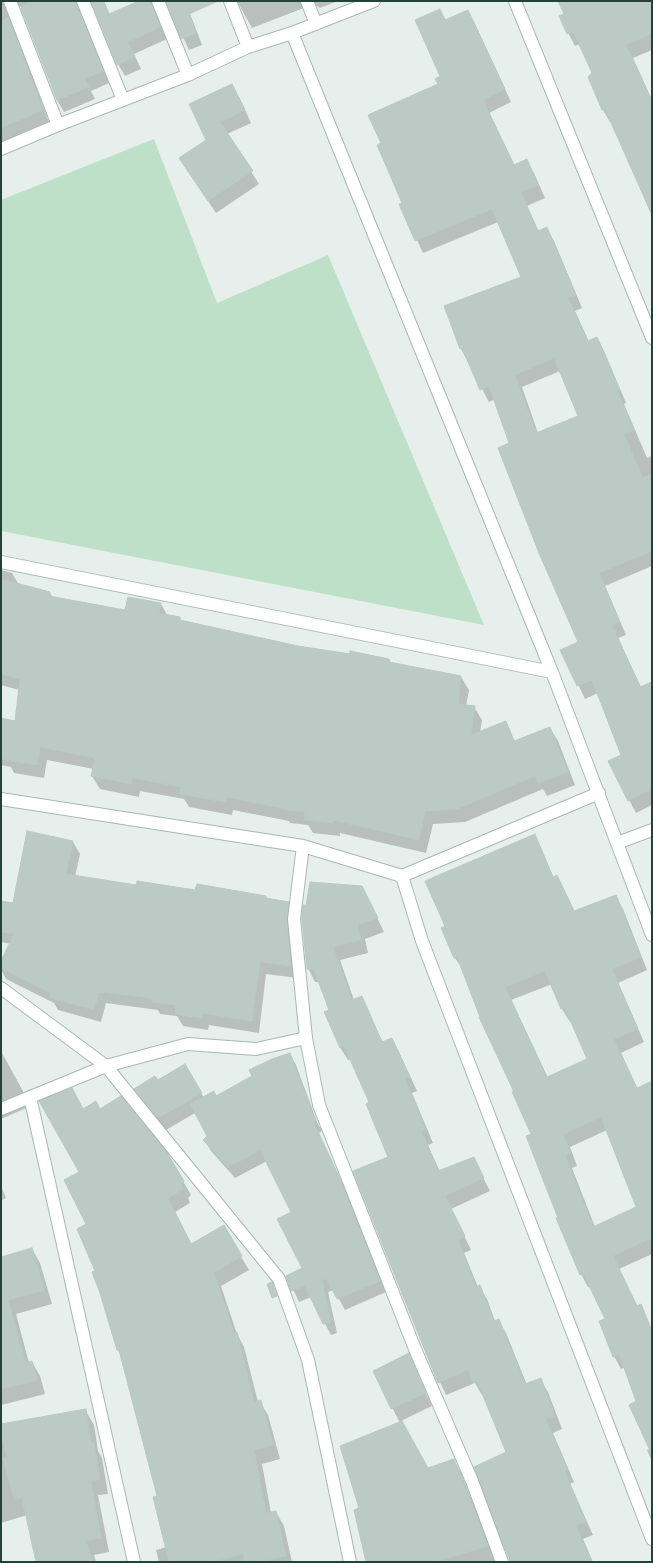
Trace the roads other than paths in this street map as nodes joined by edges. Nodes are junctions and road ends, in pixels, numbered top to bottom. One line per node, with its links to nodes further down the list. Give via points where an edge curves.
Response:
1 (10, 1): 13 (street)
2 (83, 1): 12 (street)
3 (158, 1): 11 (street)
4 (230, 1): 10 (street)
5 (307, 1): 8 (street)
6 (374, 1): 8 (street)
7 (515, 1): 15 (street)
8 (316, 24): 9 (street)
9 (292, 33): 10 (street); 17 (street)
10 (248, 47): 11 (street)
11 (188, 75): 12 (street)
12 (123, 100): 13 (street)
13 (58, 124): 14 (street)
14 (1, 149)
15 (652, 338)
16 (1, 562): 17 (street)
17 (552, 672): 18 (street)
18 (599, 793): 21 (street); 23 (street)
19 (1, 799): 22 (street)
20 (652, 830): 21 (street)
21 (617, 843): 24 (street)
22 (303, 846): 23 (street); 26 (street, via 294,920)
23 (402, 876): 30 (street, via 422,942)
24 (652, 935)
25 (1, 988): 27 (street)
26 (306, 1038): 27 (street, via 256,1049 188,1044); 33 (street, via 319,1106 414,1349 472,1481)
27 (106, 1066): 28 (street); 32 (street, via 279,1280 308,1360)
28 (30, 1097): 29 (street); 31 (street)
29 (1, 1109)
30 (652, 1539)
31 (134, 1562)
32 (350, 1562)
33 (502, 1562)

